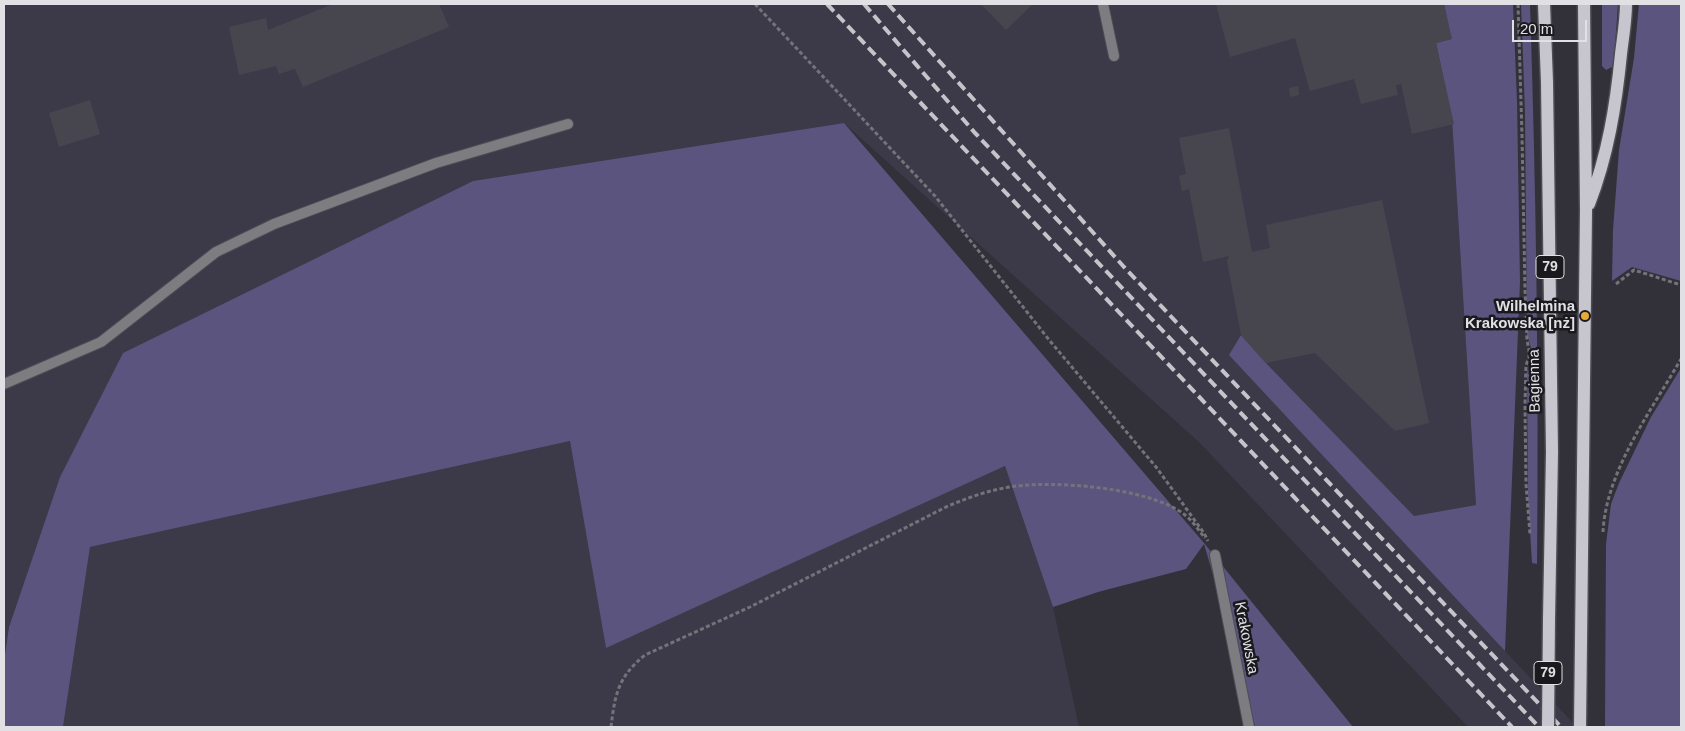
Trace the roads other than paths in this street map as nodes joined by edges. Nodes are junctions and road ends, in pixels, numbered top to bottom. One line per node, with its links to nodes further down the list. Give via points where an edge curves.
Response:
1 (1103, 4): 5 (street)
2 (1544, 4): 11 (main road, Bagienna / 79, bridge, via 1552,452)
3 (1584, 4): 7 (main road, 79)
4 (1626, 4): 7 (main road, via 1608,146)
5 (1114, 56)
6 (568, 124): 8 (street, via 436,163 274,224 216,252 101,342)
7 (1586, 211): 12 (main road, 79)
8 (4, 384)
9 (1215, 555): 10 (street, Krakowska)
10 (1249, 727)
11 (1548, 727)
12 (1580, 727)

